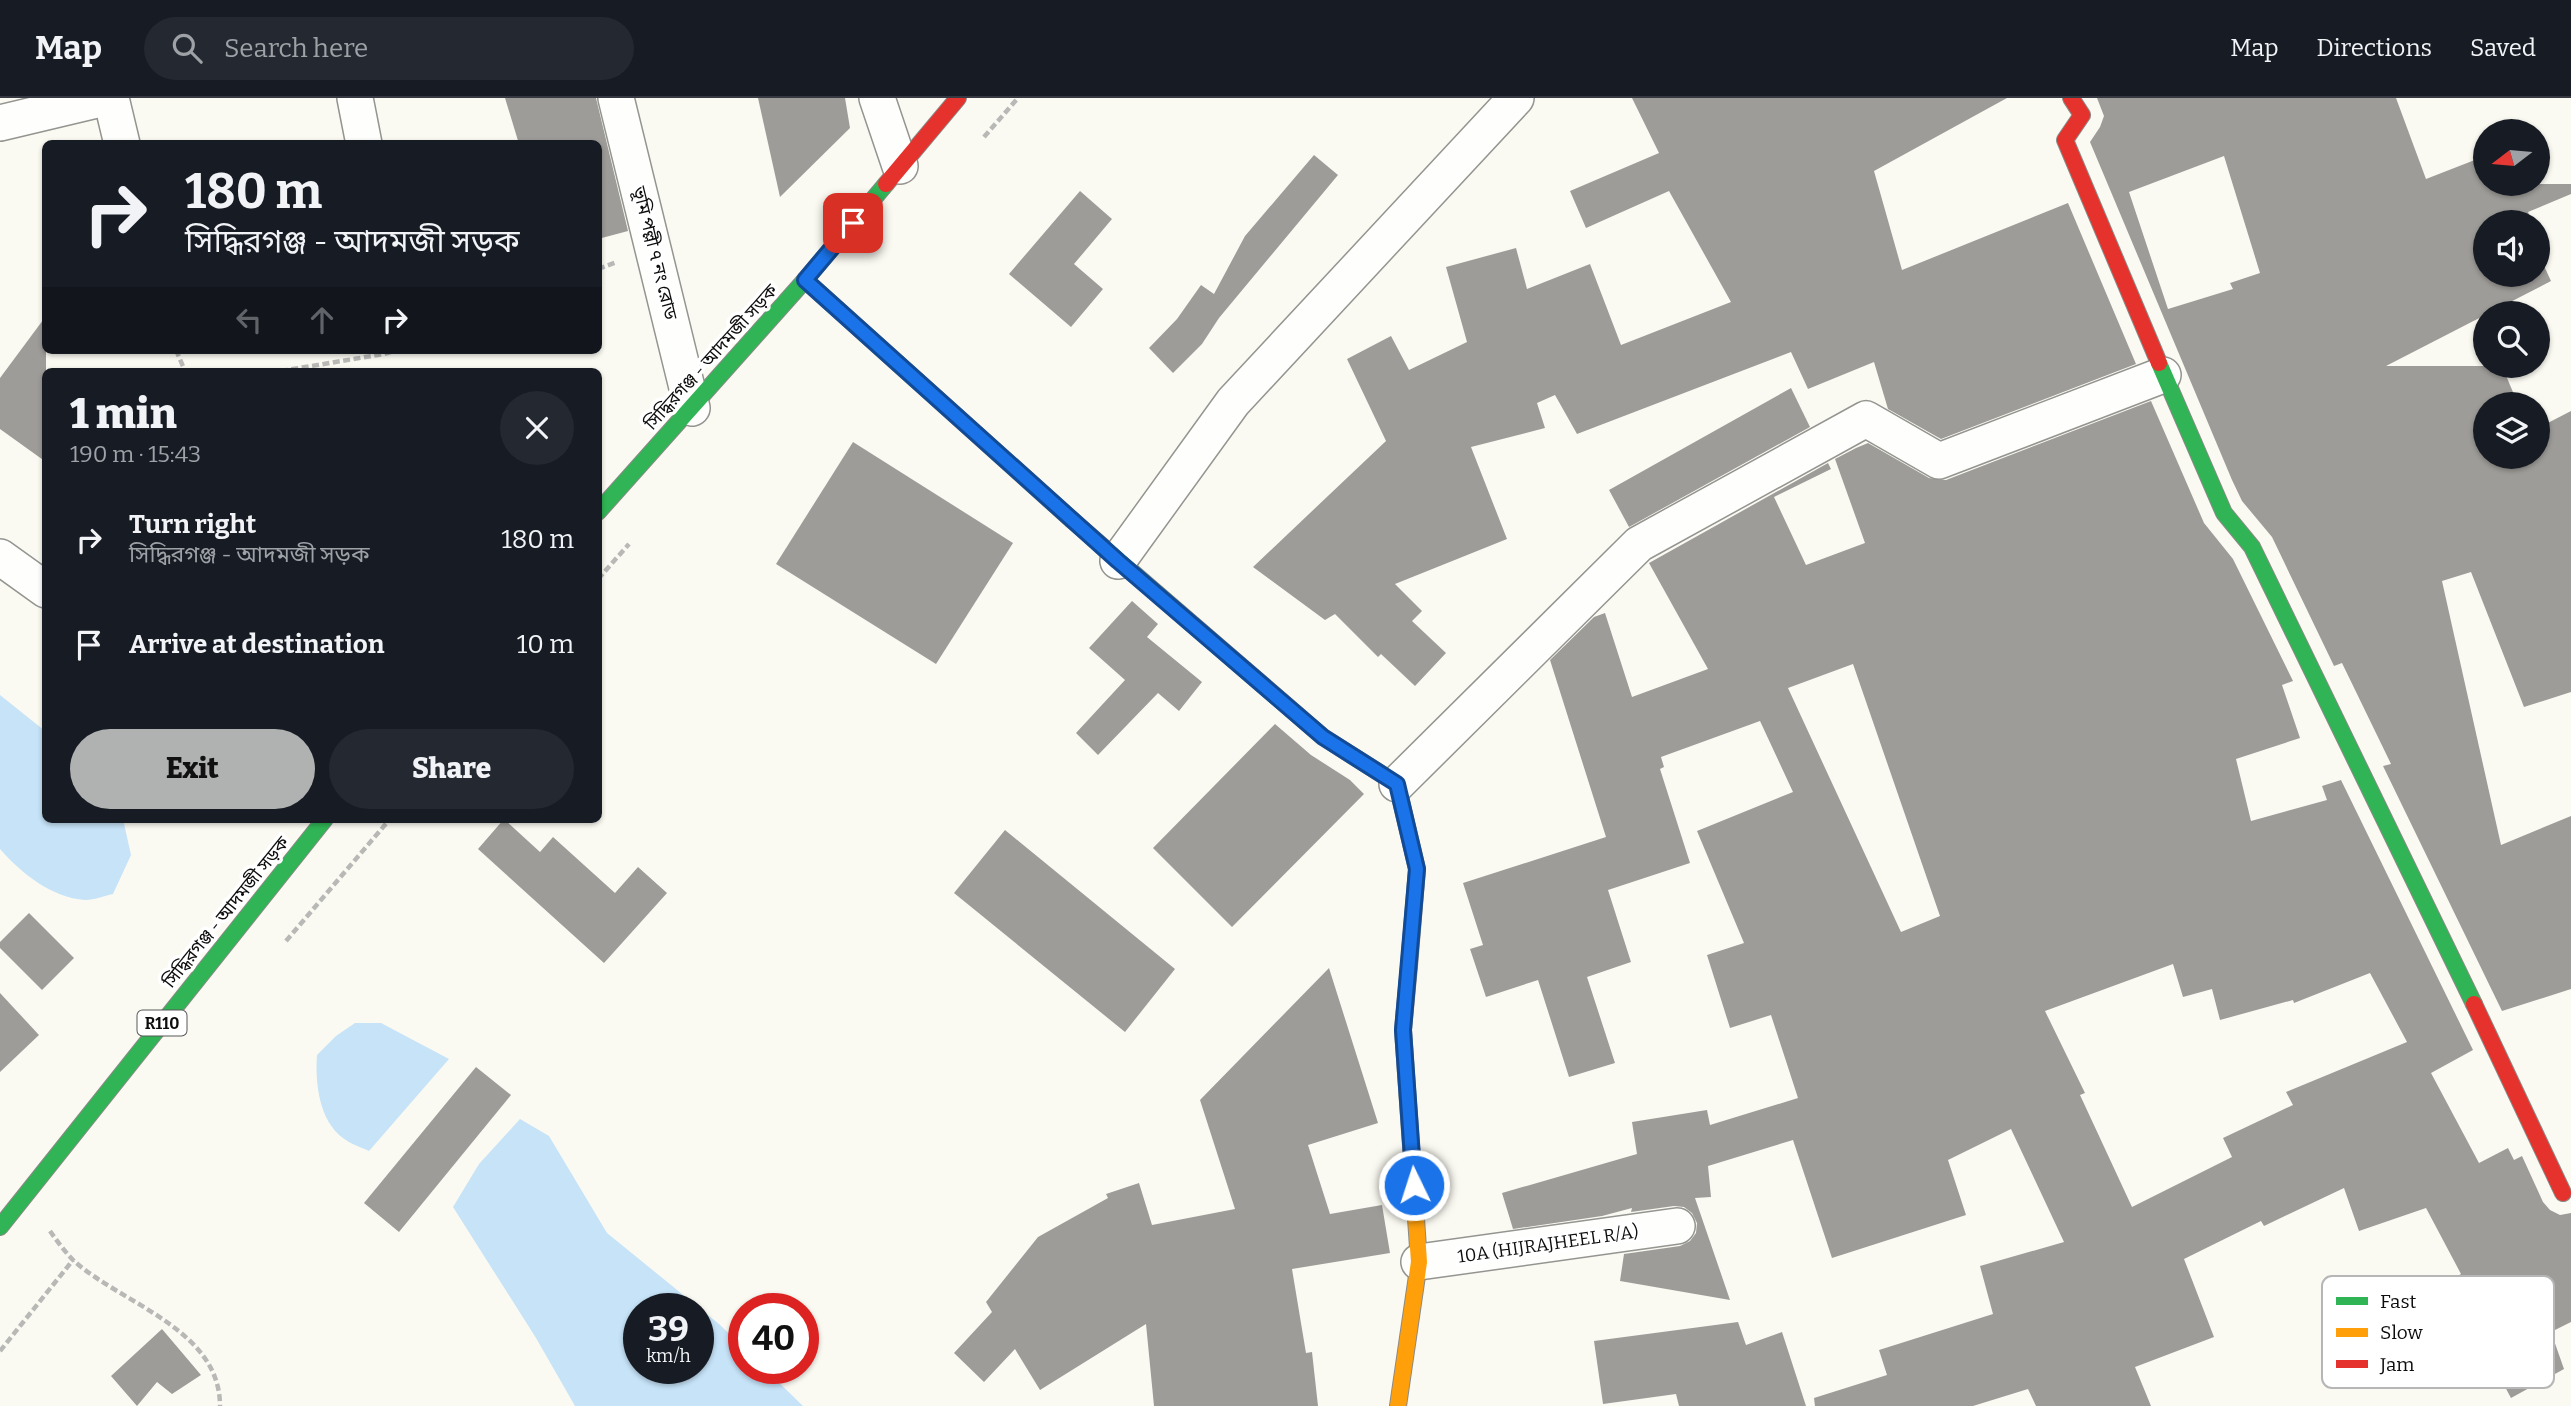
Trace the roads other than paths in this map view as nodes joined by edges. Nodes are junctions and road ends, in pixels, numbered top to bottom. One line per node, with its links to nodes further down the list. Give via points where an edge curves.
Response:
1 (104, 98): 9 (street)
2 (111, 98): 10 (street)
3 (355, 98): 11 (street)
4 (616, 98): 15 (street, ভূমি পল্লী ৭ নং রোড)
5 (877, 98): 12 (street)
6 (958, 98): 12 (street, সিদ্ধিরগঞ্জ - আদমজী সড়ক)
7 (1516, 98): 18 (street, via 1233,402)
8 (2071, 98): 14 (street, via 2082,115 2065,140)
9 (0, 123)
10 (121, 140)
11 (364, 140)
12 (900, 166): 13 (street, সিদ্ধিরগঞ্জ - আদমজী সড়ক)
13 (805, 280): 15 (street, সিদ্ধিরগঞ্জ - আদমজী সড়ক); 18 (street)
14 (2163, 376): 20 (street, via 1939,461 1866,419 1639,544); 22 (street, via 2224,513 2252,547 2332,708)
15 (692, 408): 16 (street, সিদ্ধিরগঞ্জ - আদমজী সড়ক)
16 (602, 508)
17 (0, 557): 19 (street)
18 (1118, 561): 20 (street, via 1323,737)
19 (42, 587)
20 (1397, 784): 25 (street, via 1417,869 1403,1030)
21 (322, 823): 24 (street, সিদ্ধিরগঞ্জ - আদমজী সড়ক / R110)
22 (2563, 1193)
23 (1677, 1226): 25 (street, 10A (HIJRAJHEEL R/A))
24 (0, 1227)
25 (1419, 1262): 26 (street)
26 (1398, 1406)

